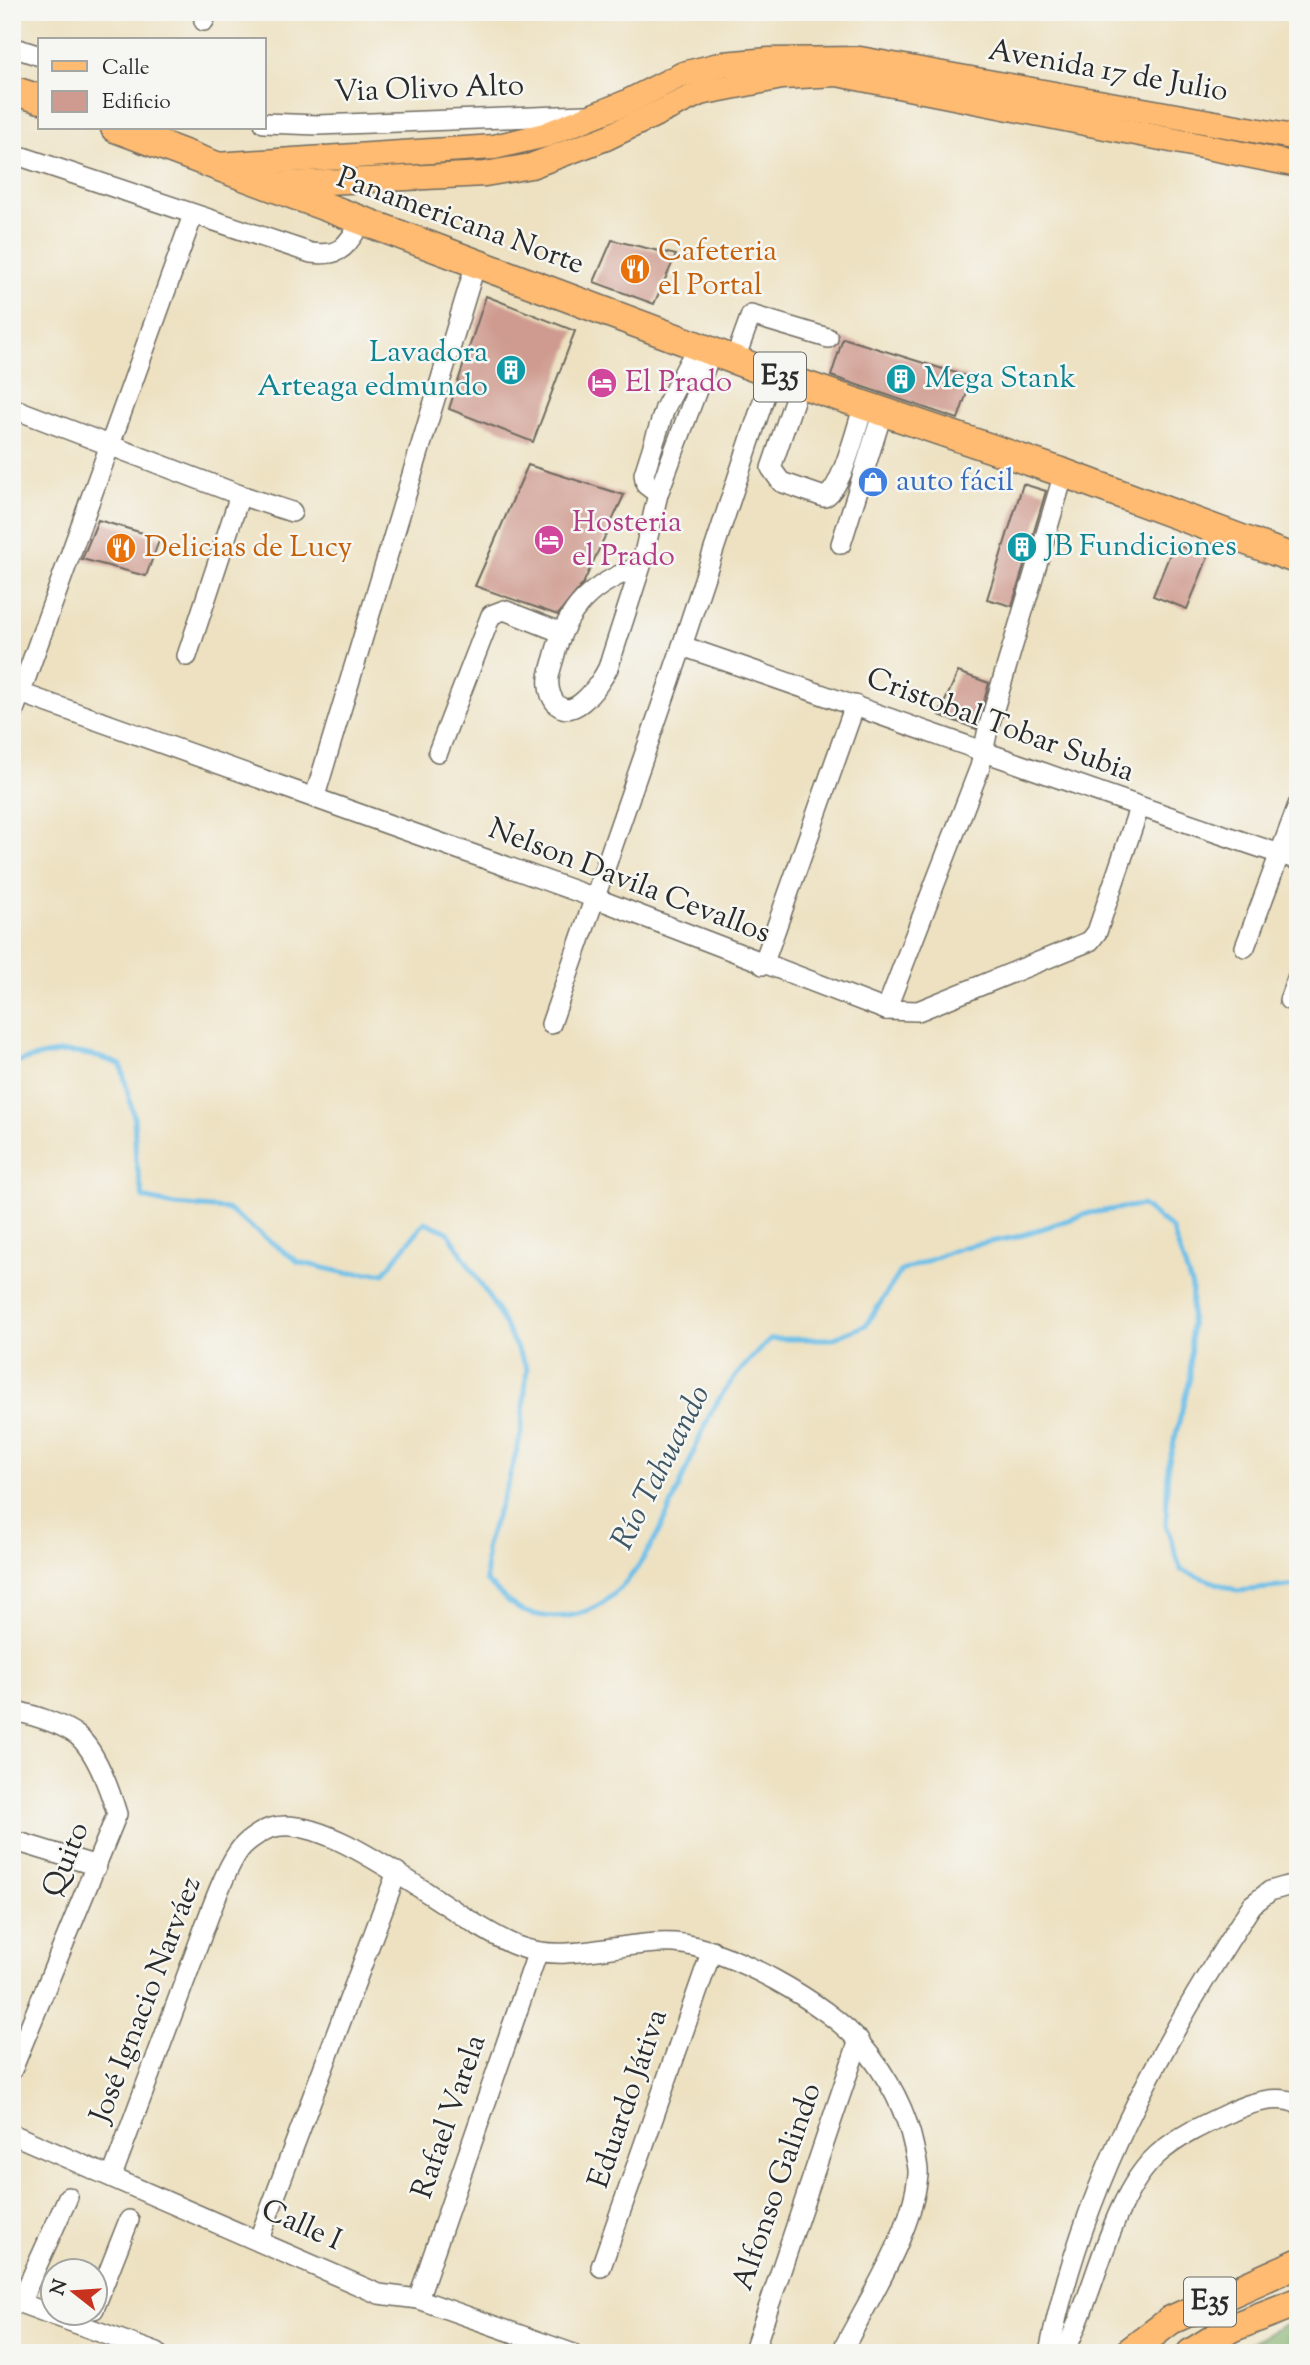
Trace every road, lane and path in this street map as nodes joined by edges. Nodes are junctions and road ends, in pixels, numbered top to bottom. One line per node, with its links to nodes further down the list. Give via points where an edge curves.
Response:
1 (12, 47): 2 (street)
2 (38, 55)
3 (12, 89): 4 (highway)
4 (38, 98)
5 (596, 116): 6 (street, Via Olivo Alto); 8 (main road); 9 (main road, Avenida 17 de Julio, via 696,71 769,60 832,58); 11 (main road, Avenida 17 de Julio, via 494,147)
6 (266, 123)
7 (120, 130): 11 (highway, Panamericana Norte / E35)
8 (606, 138): 12 (main road, Avenida 17 de Julio, via 701,93 782,77 837,74); 13 (main road, Avenida 17 de Julio, via 531,166 485,174)
9 (1298, 138)
10 (23, 157): 14 (street)
11 (211, 165): 13 (highway, Panamericana Norte / E35)
12 (1298, 165)
13 (265, 185): 15 (highway, Panamericana Norte / E35)
14 (193, 215): 15 (street, via 329,255 341,251); 23 (street)
15 (363, 221): 16 (highway, Panamericana Norte / E35)
16 (475, 263): 18 (highway, Panamericana Norte / E35); 38 (street)
17 (828, 338): 18 (street, via 751,315)
18 (715, 351): 19 (highway, Panamericana Norte / E35); 29 (street, via 665,408 644,474 646,485 658,494)
19 (772, 374): 20 (highway, Panamericana Norte / E35); 31 (street)
20 (800, 383): 22 (highway, Panamericana Norte / E35); 22 (street, via 771,468 780,482 824,497 832,492)
21 (12, 408): 23 (street)
22 (873, 408): 24 (highway, Panamericana Norte / E35); 27 (street)
23 (111, 447): 25 (street); 33 (street)
24 (1064, 473): 28 (highway, Panamericana Norte / E35); 36 (street)
25 (240, 495): 26 (street); 32 (street)
26 (292, 512)
27 (841, 544)
28 (1298, 559)
29 (641, 566): 30 (street, via 592,590); 30 (street, via 601,682 583,703 572,707 559,705 548,682)
30 (560, 632): 37 (street, via 503,610 491,615)
31 (682, 646): 34 (street, Cristobal Tobar Subia); 42 (street)
32 (187, 656)
33 (17, 692): 35 (street); 38 (street, Nelson Davila Cevallos)
34 (855, 705): 36 (street, Cristobal Tobar Subia); 44 (street)
35 (12, 716)
36 (984, 750): 40 (street, Cristobal Tobar Subia); 47 (street)
37 (438, 752)
38 (315, 796): 42 (street, Nelson Davila Cevallos)
39 (1298, 806): 41 (street)
40 (1139, 808): 41 (street, Cristobal Tobar Subia); 47 (street, Nelson Davila Cevallos, via 1090,941 918,1011)
41 (1289, 857): 43 (street)
42 (596, 898): 44 (street, Nelson Davila Cevallos); 48 (street)
43 (1245, 947)
44 (763, 965): 47 (street, Nelson Davila Cevallos)
45 (1298, 976): 46 (street)
46 (1289, 1000)
47 (886, 1010)
48 (551, 1024)
49 (12, 1710): 51 (street, Quito, via 78,1736 109,1788 117,1814)
50 (12, 1840): 51 (street)
51 (97, 1866): 57 (street, Quito)
52 (397, 1872): 55 (street, via 500,1940); 60 (street, José Ignacio Narváez, via 348,1844 304,1828 271,1828 241,1847 216,1896); 63 (street)
53 (1298, 1884): 77 (street, via 1270,1891 1252,1905 1178,2024 1132,2110 1100,2181)
54 (712, 1950): 55 (street, via 662,1943); 56 (street, via 800,1994); 67 (street, Eduardo Játiva)
55 (537, 1954): 69 (street, Rafael Varela)
56 (859, 2040): 75 (street, Alfonso Galindo); 76 (street, via 902,2103 918,2172 901,2232)
57 (12, 2070)
58 (1298, 2104): 78 (street, via 1273,2100 1244,2106 1191,2130 1157,2155 1136,2180)
59 (12, 2134): 60 (street, Calle I)
60 (112, 2176): 63 (street, Calle I)
61 (68, 2197): 64 (street)
62 (129, 2220): 68 (street)
63 (259, 2239): 69 (street, Calle I, via 379,2294)
64 (41, 2256)
65 (38, 2263): 71 (street, via 20,2302)
66 (1298, 2263): 79 (highway, E35, via 1171,2320)
67 (601, 2267)
68 (108, 2275)
69 (418, 2299): 74 (street, Calle I)
70 (1298, 2302): 80 (highway, E35, via 1230,2328)
71 (38, 2306)
72 (108, 2326): 73 (street)
73 (157, 2353)
74 (571, 2353)
75 (753, 2353)
76 (841, 2353)
77 (1049, 2353)
78 (1064, 2353)
79 (1128, 2353)
80 (1191, 2353)

